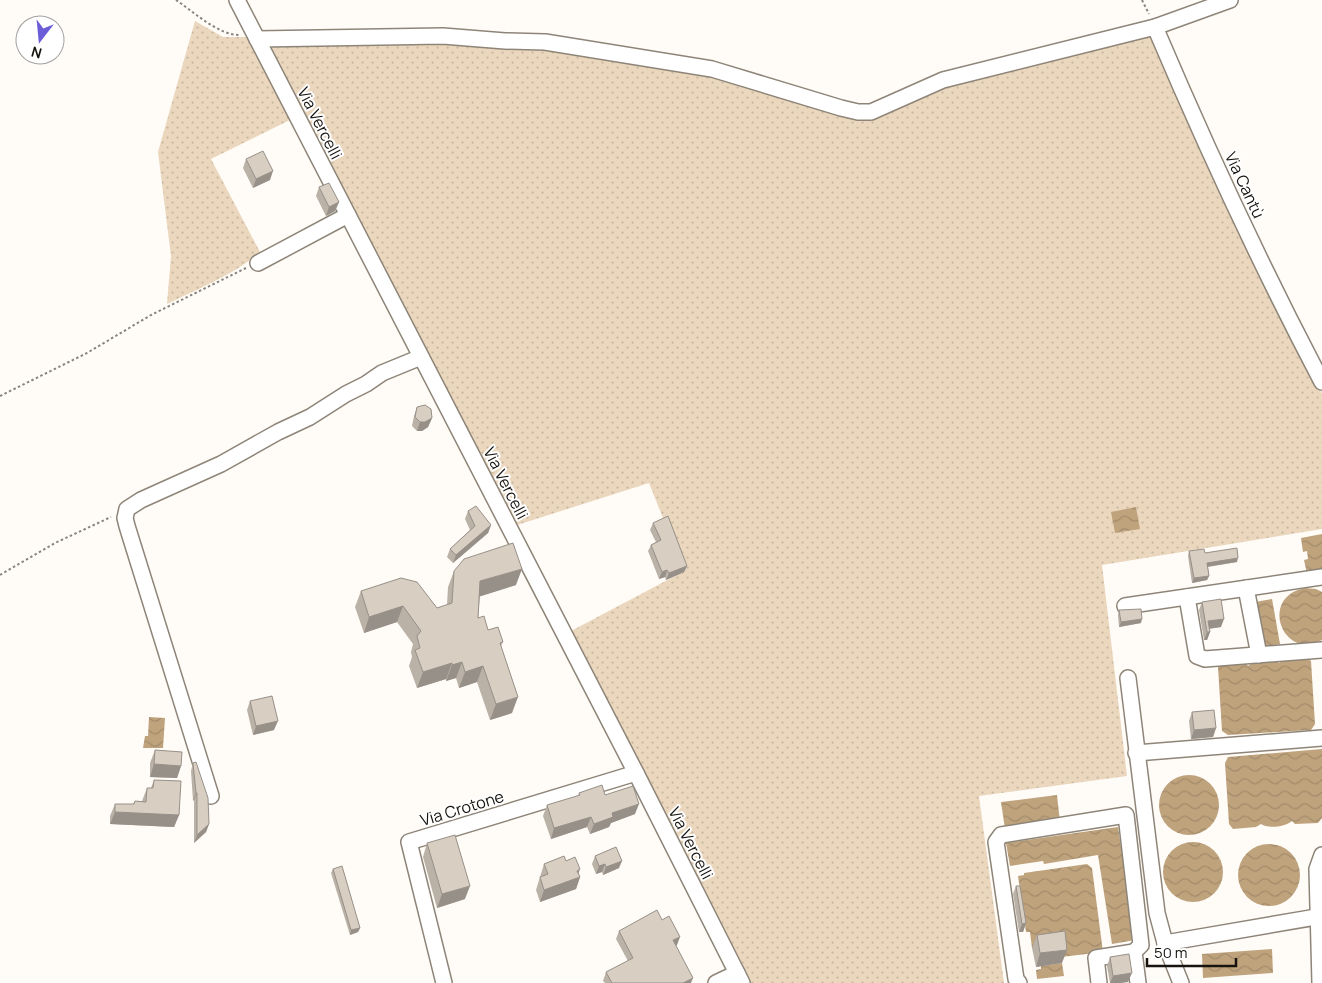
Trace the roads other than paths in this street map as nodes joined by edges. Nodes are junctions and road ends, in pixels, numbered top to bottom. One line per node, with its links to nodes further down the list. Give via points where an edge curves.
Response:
1 (237, 0): 4 (street, Via Vercelli)
2 (1230, 0): 3 (street)
3 (1155, 27): 4 (street, via 961,74 871,112 858,112 712,69 545,42 443,36); 8 (street, Via Cantù, via 1286,314)
4 (255, 35): 5 (street, Via Vercelli)
5 (348, 215): 6 (street); 7 (street, Via Vercelli)
6 (258, 263)
7 (421, 356): 18 (street, Via Vercelli); 19 (street, via 382,373 310,418 221,464 141,500 127,510 127,526)
8 (1322, 382)
9 (1322, 576): 10 (street)
10 (1246, 588): 11 (street); 14 (street)
11 (1187, 597): 12 (street); 14 (street, via 1197,656 1205,659)
12 (1125, 606)
13 (1322, 650): 14 (street)
14 (1259, 655)
15 (1128, 678): 17 (street)
16 (1322, 738): 17 (street)
17 (1136, 753): 22 (street, via 1157,913)
18 (636, 773): 24 (street, Via Vercelli); 25 (street, Via Crotone, via 409,842)
19 (211, 796)
20 (1322, 854): 21 (street, via 1317,868)
21 (1320, 916): 22 (street); 31 (street)
22 (1165, 943): 30 (street)
23 (1134, 952): 27 (street, via 1141,945 1126,815 1000,835 996,842); 28 (street, via 1096,958); 29 (street)
24 (739, 978): 26 (street)
25 (444, 983)
26 (716, 983)
27 (1019, 983)
28 (1099, 983)
29 (1138, 983)
30 (1182, 983)
31 (1320, 983)

